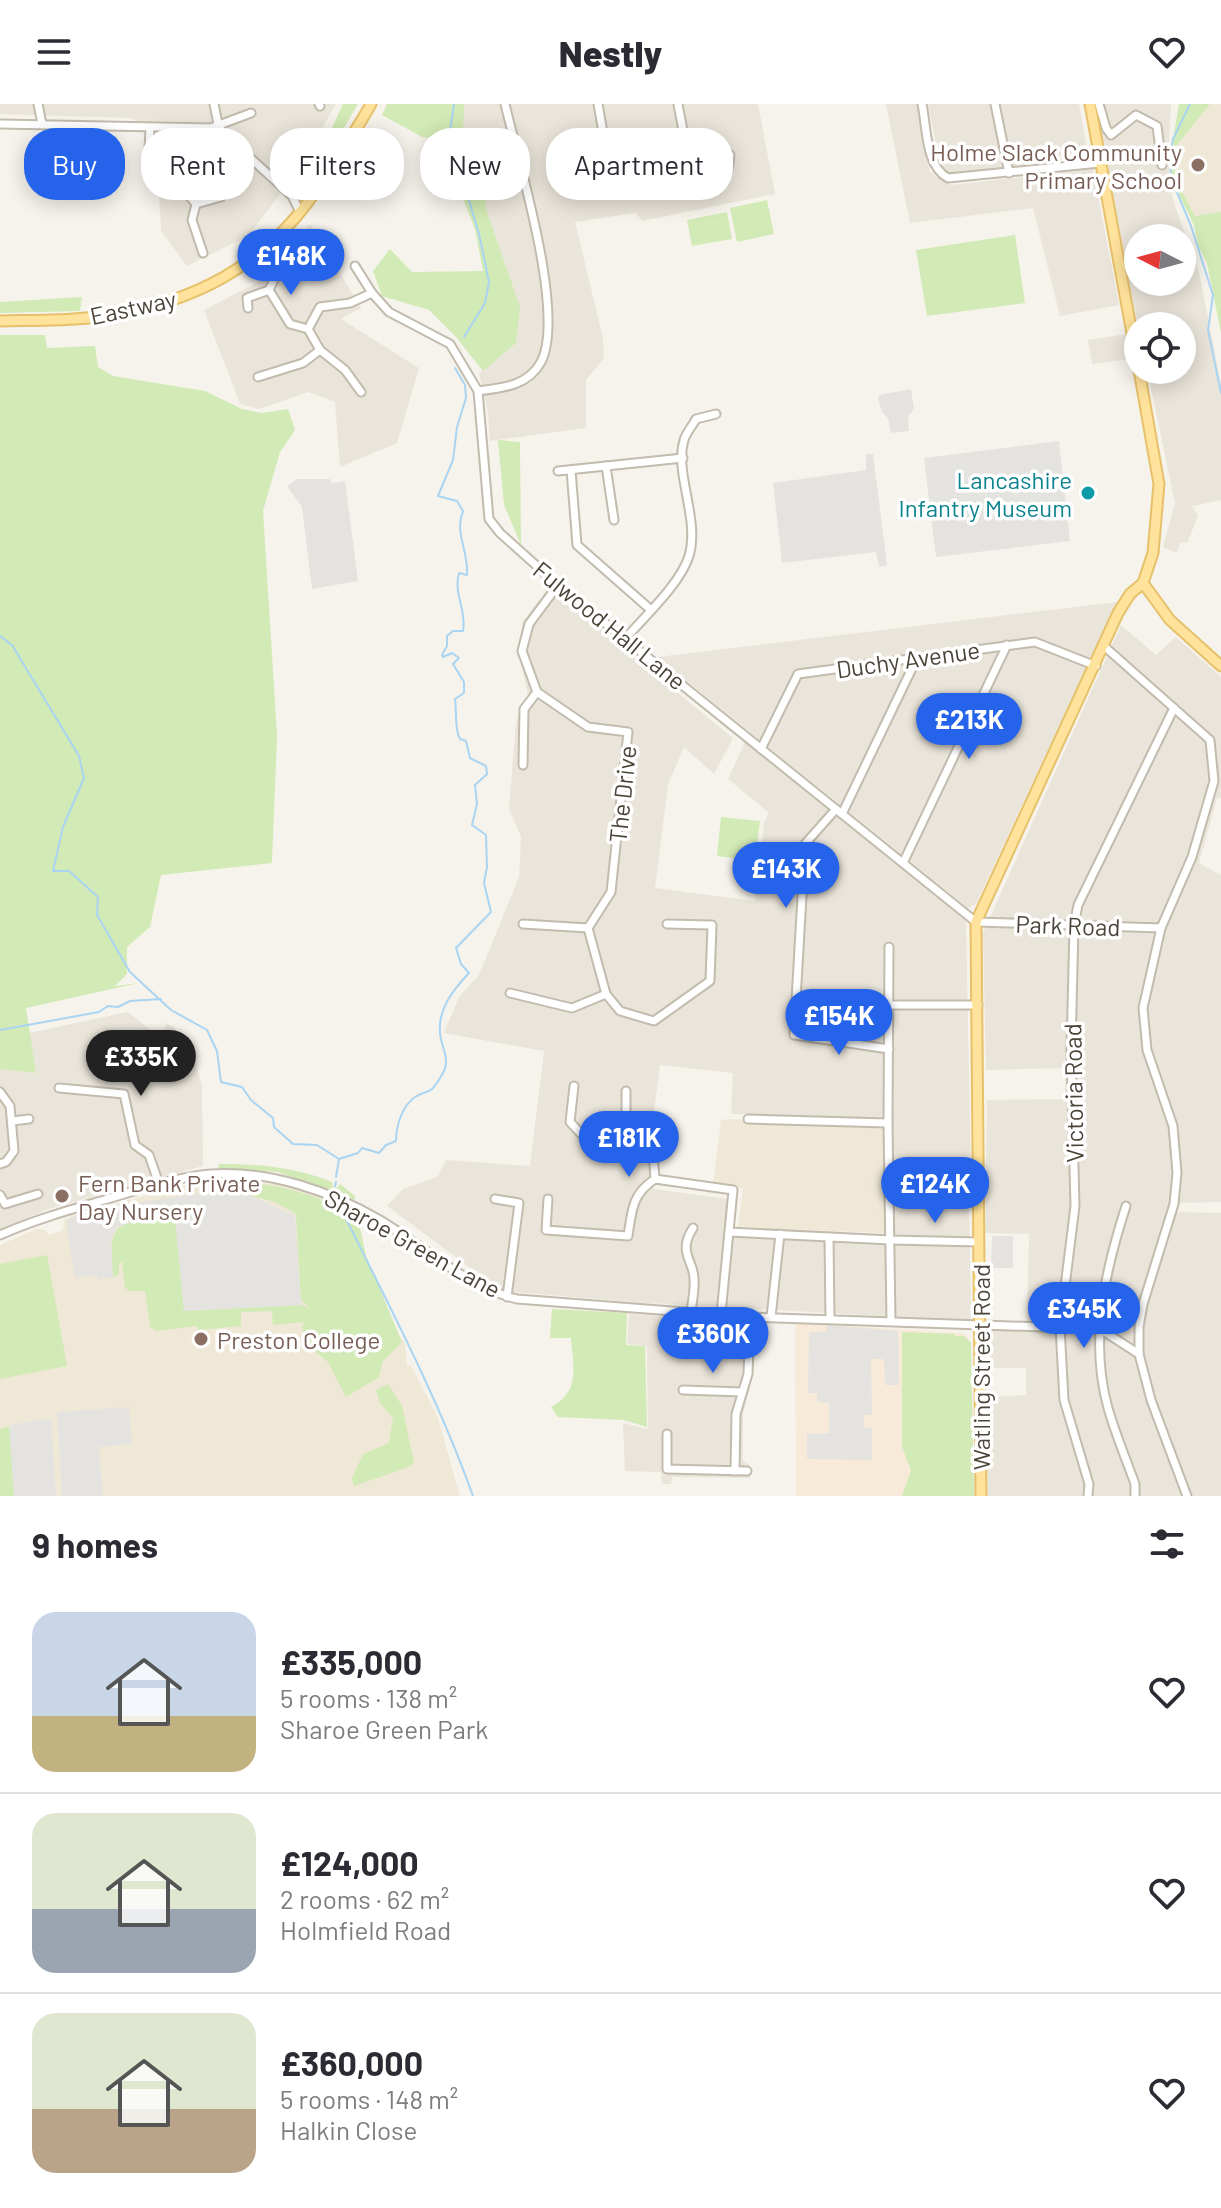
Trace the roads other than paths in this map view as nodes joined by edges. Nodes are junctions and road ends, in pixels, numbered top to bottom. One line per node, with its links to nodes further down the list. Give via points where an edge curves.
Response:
1 (38, 104): 13 (street)
2 (214, 104): 14 (street)
3 (371, 104): 27 (main road, Eastway)
4 (505, 104): 42 (street, via 547,289 549,340 540,364 513,387)
5 (598, 104): 17 (street)
6 (678, 104): 18 (street)
7 (922, 104): 21 (street, via 933,164 940,174 953,179)
8 (995, 104): 21 (street)
9 (1090, 104): 19 (main road, Watling Street Road)
10 (1099, 104): 20 (street, via 1111,135 1136,115 1157,126)
11 (251, 113): 14 (street)
12 (0, 124): 13 (street)
13 (42, 124): 15 (street)
14 (218, 124): 16 (street); 22 (street)
15 (150, 128)
16 (211, 128)
17 (603, 128)
18 (681, 128)
19 (1100, 163): 21 (street); 36 (main road, Watling Street Road)
20 (1162, 165)
21 (1009, 173)
22 (270, 176)
23 (193, 200): 28 (street)
24 (210, 200): 28 (street)
25 (294, 200): 29 (street)
26 (306, 200): 27 (street)
27 (309, 201): 29 (main road, Eastway)
28 (196, 204): 30 (street, via 192,220)
29 (300, 212): 37 (main road, Eastway, via 258,256 182,297 117,314)
30 (203, 253)
31 (287, 262): 33 (street)
32 (355, 266): 34 (street, Fulwood Hall Lane)
33 (269, 290): 35 (street, via 247,298); 38 (street, via 290,324)
34 (372, 293): 38 (street, via 320,307); 42 (street, Fulwood Hall Lane, via 389,312 450,344)
35 (248, 308)
36 (1128, 312)
37 (0, 321)
38 (308, 329): 39 (street)
39 (320, 350): 40 (street, via 303,363); 43 (street)
40 (258, 377)
41 (1141, 384): 50 (main road, Watling Street Road, via 1159,484 1153,553)
42 (478, 391): 51 (street, Fulwood Hall Lane, via 489,519)
43 (361, 392)
44 (716, 414): 45 (street, via 696,419 684,439)
45 (683, 458): 46 (street); 52 (street, via 690,553)
46 (606, 466): 47 (street); 49 (street)
47 (571, 470): 48 (street); 52 (street, via 577,545)
48 (558, 471)
49 (614, 520)
50 (1143, 583): 55 (main road, Watling Street Road, via 1118,613); 58 (main road, via 1170,620)
51 (558, 585): 53 (street, Fulwood Hall Lane); 59 (street, via 529,624 522,651)
52 (651, 610): 53 (street)
53 (626, 638): 61 (street, Fulwood Hall Lane)
54 (1007, 645): 56 (street, Duchy Avenue); 57 (street, Duchy Avenue, via 1035,642); 64 (street)
55 (1105, 647): 57 (main road, Watling Street Road); 60 (street)
56 (917, 658): 61 (street, Duchy Avenue, via 798,674); 63 (street)
57 (1096, 666): 65 (main road, Watling Street Road)
58 (1221, 666)
59 (537, 692): 62 (street, via 524,709); 69 (street, The Drive, via 588,727 628,732 611,892)
60 (1174, 708): 68 (street, Victoria Road, via 1078,905); 70 (street, via 1210,740 1214,781 1192,857)
61 (761, 749): 63 (street, Fulwood Hall Lane)
62 (523, 765)
63 (839, 812): 64 (street, Fulwood Hall Lane); 76 (street, via 805,844 794,1035)
64 (903, 863): 65 (street, Fulwood Hall Lane)
65 (976, 922): 68 (street, Park Road); 75 (main road, Watling Street Road)
66 (523, 924): 69 (street)
67 (667, 924): 73 (street, via 712,925 710,981 654,1021 620,1011)
68 (1074, 925): 70 (street, Park Road); 111 (street, Victoria Road, via 1075,1206)
69 (588, 928): 73 (street)
70 (1161, 928): 113 (street, via 1143,1008 1147,1050 1173,1126 1177,1173 1174,1204 1143,1304)
71 (889, 947): 74 (street)
72 (510, 993): 73 (street, via 572,1008)
73 (606, 994)
74 (889, 1005): 75 (street); 76 (street)
75 (978, 1005): 88 (main road, Watling Street Road)
76 (889, 1049): 84 (street)
77 (574, 1086): 85 (street, via 570,1122 586,1139)
78 (59, 1088): 89 (street, via 124,1094 135,1145 149,1155)
79 (626, 1091): 85 (street)
80 (0, 1092): 83 (street)
81 (29, 1119): 83 (street)
82 (748, 1119): 84 (street)
83 (12, 1121): 86 (street, via 14,1151)
84 (888, 1123): 90 (street)
85 (626, 1125): 87 (street, via 639,1121 651,1127)
86 (0, 1164)
87 (655, 1179): 94 (street, via 633,1201 628,1236 546,1230); 97 (street, via 733,1190)
88 (978, 1183): 90 (street); 102 (main road, Watling Street Road)
89 (159, 1184): 99 (street, Sharoe Green Lane); 103 (street, Sharoe Green Lane, via 210,1174 237,1175 267,1177 326,1194)
90 (889, 1184): 101 (street)
91 (38, 1194): 92 (street, via 5,1204)
92 (0, 1195)
93 (495, 1199): 103 (street, via 519,1203)
94 (548, 1199)
95 (1126, 1206): 112 (street, via 1104,1288)
96 (693, 1228): 104 (street, via 686,1258 695,1275)
97 (729, 1232): 98 (street); 105 (street)
98 (780, 1234): 100 (street); 107 (street)
99 (0, 1235)
100 (829, 1237): 101 (street); 108 (street)
101 (891, 1240): 102 (street); 109 (street)
102 (979, 1242): 110 (main road, Watling Street Road)
103 (507, 1297): 104 (street, Sharoe Green Lane)
104 (691, 1313): 105 (street, Sharoe Green Lane)
105 (721, 1314): 106 (street, Sharoe Green Lane)
106 (750, 1317): 107 (street, Sharoe Green Lane); 115 (street, via 748,1374)
107 (771, 1317): 108 (street, Sharoe Green Lane)
108 (830, 1319): 109 (street, Sharoe Green Lane)
109 (891, 1321): 110 (street, Sharoe Green Lane)
110 (979, 1326): 111 (street, Sharoe Green Lane); 119 (main road, Watling Street Road)
111 (1060, 1327): 112 (street, Sharoe Green Lane); 120 (street, Victoria Road, via 1064,1400)
112 (1100, 1329): 113 (street); 121 (street, via 1108,1408)
113 (1139, 1354): 122 (street)
114 (683, 1390): 115 (street)
115 (742, 1392): 117 (street, via 736,1414)
116 (667, 1434): 117 (street, via 667,1469)
117 (735, 1471): 118 (street)
118 (747, 1471)
119 (981, 1496)
120 (1088, 1496)
121 (1135, 1496)
122 (1187, 1496)

